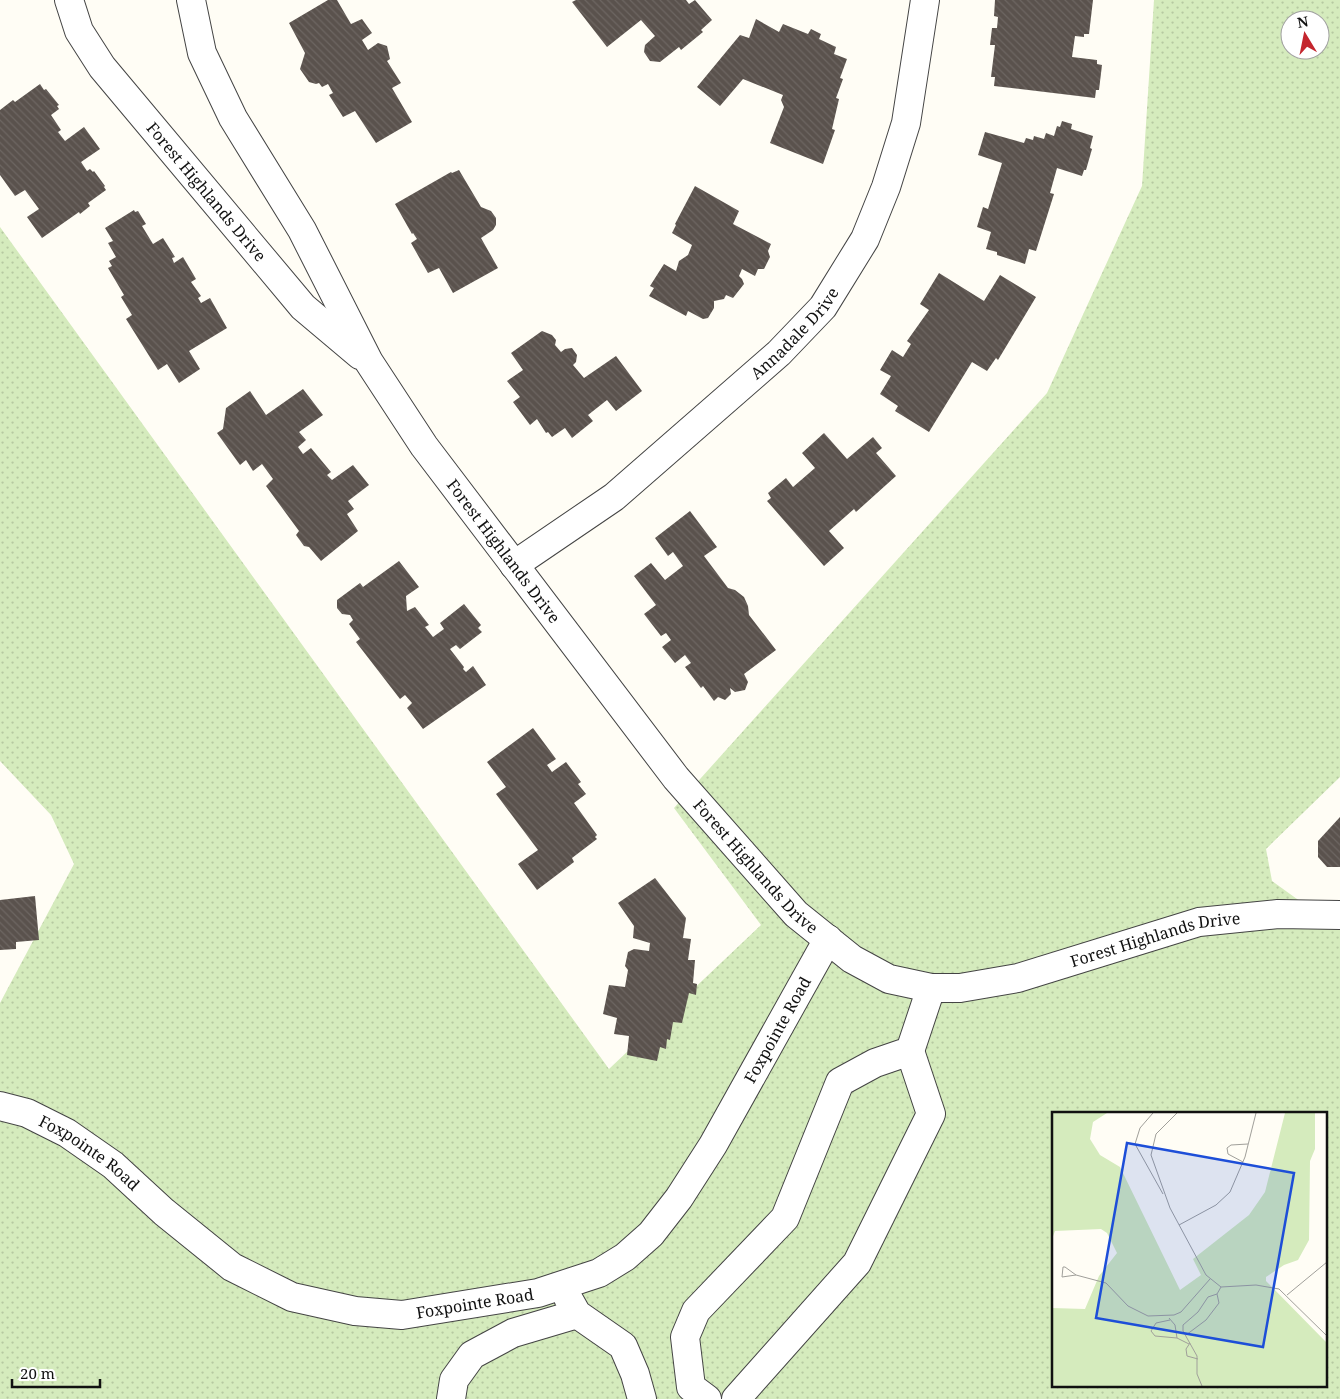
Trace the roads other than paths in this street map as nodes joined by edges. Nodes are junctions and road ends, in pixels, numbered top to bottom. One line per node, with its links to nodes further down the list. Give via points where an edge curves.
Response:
1 (69, 0): 4 (street, Forest Highlands Drive, via 79,31 102,67 303,307)
2 (191, 0): 4 (street, Forest Highlands Drive, via 202,54 233,118 302,230)
3 (925, 0): 5 (street, Annadale Drive, via 906,123 886,187 865,239 823,307 780,353 614,497)
4 (369, 362): 5 (street, Forest Highlands Drive, via 424,446)
5 (514, 565): 7 (street, Forest Highlands Drive, via 676,778 796,914)
6 (1340, 915): 8 (street, Forest Highlands Drive, via 1278,914 1199,922 1018,978 960,988)
7 (828, 939): 8 (street, Forest Highlands Drive, via 852,959 889,978); 11 (street, Foxpointe Road, via 713,1145 679,1198 651,1234 625,1257 599,1273)
8 (931, 988): 9 (street)
9 (910, 1051): 15 (street, via 875,1063 840,1082 785,1218 696,1311 685,1337 691,1387); 16 (street, via 931,1114 875,1228 857,1263)
10 (0, 1106): 11 (street, Foxpointe Road, via 27,1113 67,1133 113,1165 232,1267 292,1297 355,1311 402,1315)
11 (561, 1286): 12 (street)
12 (577, 1314): 13 (street, via 513,1333 472,1354 454,1380); 14 (street, via 623,1346)
13 (451, 1399)
14 (642, 1399)
15 (707, 1399)
16 (736, 1399)

